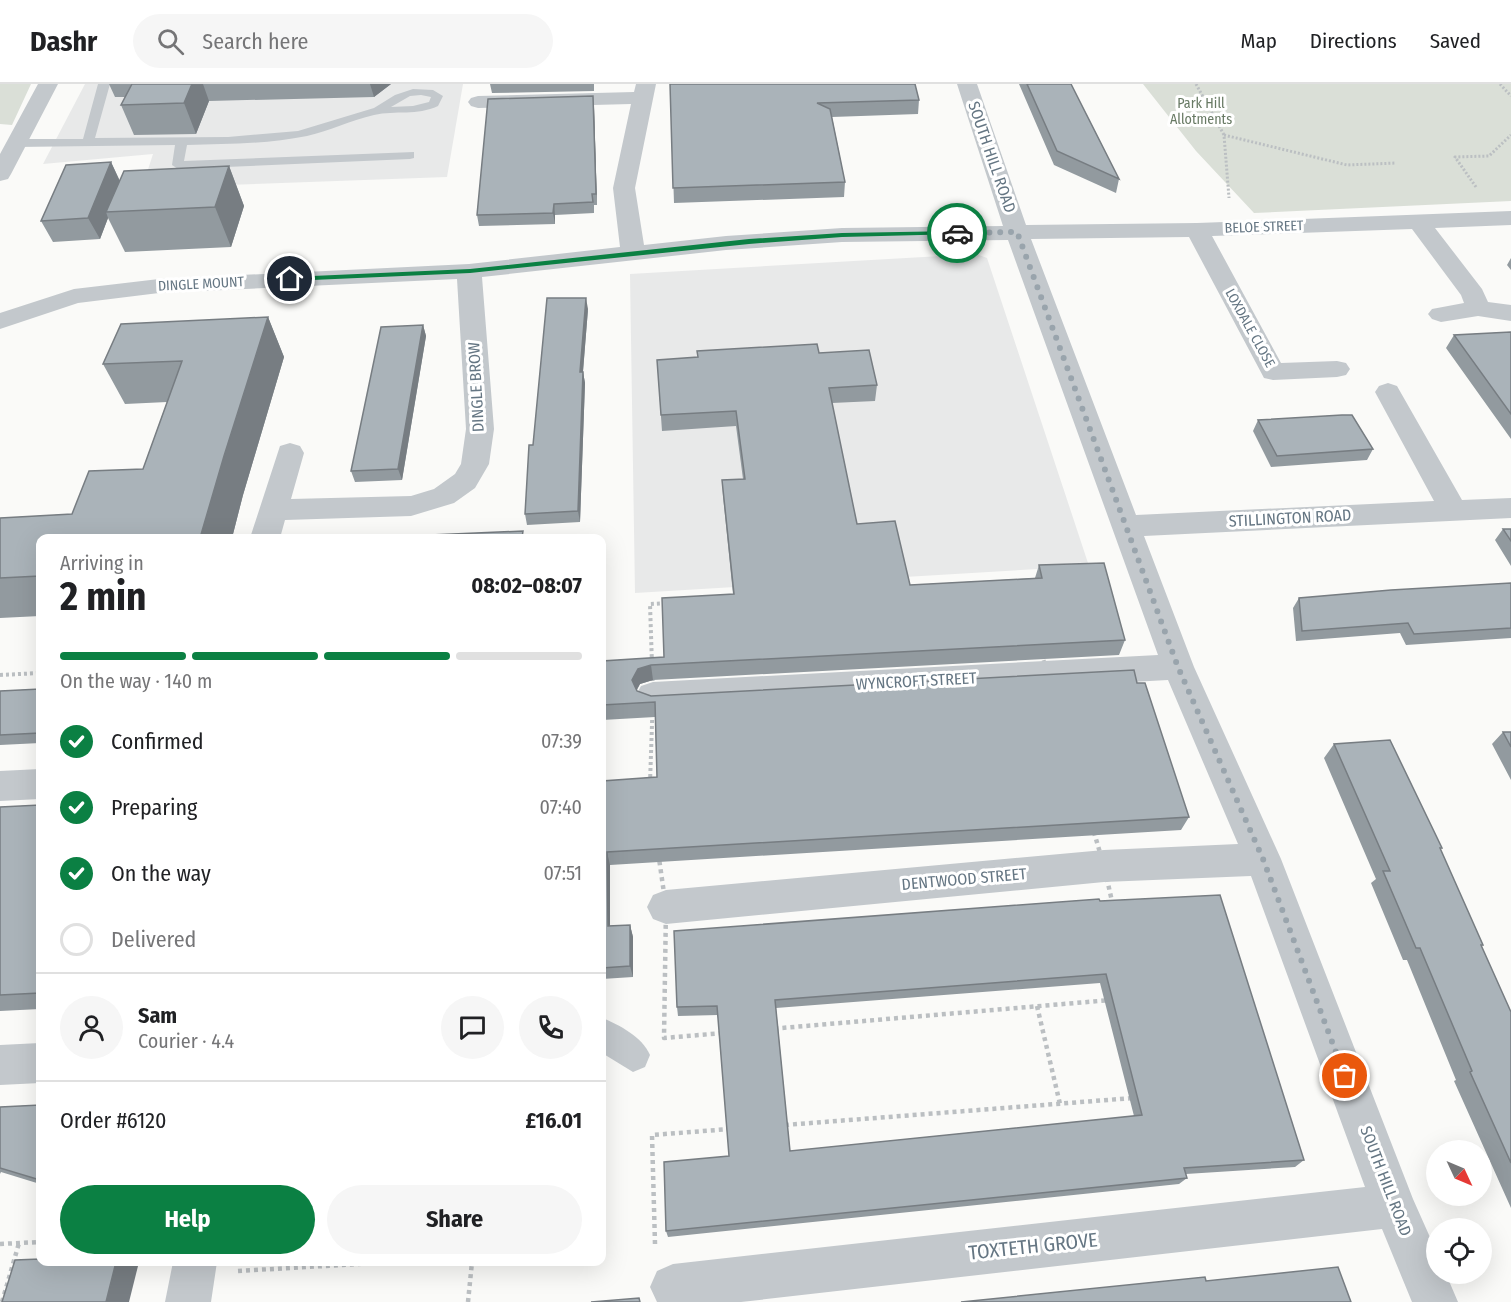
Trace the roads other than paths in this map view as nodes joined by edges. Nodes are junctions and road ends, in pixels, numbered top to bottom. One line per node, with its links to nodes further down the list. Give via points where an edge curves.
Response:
1 (48, 84): 8 (street)
2 (104, 84): 7 (lane)
3 (967, 84): 15 (street, SOUTH HILL ROAD)
4 (645, 91): 5 (street); 16 (street, via 624,188)
5 (478, 102)
6 (377, 111): 9 (lane, via 301,134)
7 (88, 142): 8 (lane); 9 (lane)
8 (16, 143): 11 (street)
9 (181, 143): 10 (lane, via 178,165)
10 (410, 154)
11 (0, 174)
12 (1505, 218): 13 (street, BELOE STREET)
13 (1418, 221): 14 (street, BELOE STREET); 18 (street, via 1473,294)
14 (1197, 230): 15 (street, BELOE STREET); 22 (street, LOXDALE CLOSE, via 1273,372)
15 (1017, 232): 16 (street, DINGLE MOUNT, via 842,235); 28 (street, SOUTH HILL ROAD)
16 (633, 253): 17 (street, DINGLE MOUNT)
17 (470, 271): 21 (street, DINGLE MOUNT, via 159,286 74,296); 26 (street, DINGLE BROW, via 480,429 475,464 465,481 444,496 411,506)
18 (1478, 308): 19 (street); 20 (street)
19 (1511, 313)
20 (1441, 314)
21 (0, 321)
22 (1337, 369)
23 (1388, 392): 27 (street)
24 (290, 453): 26 (street)
25 (1511, 508): 27 (street, STILLINGTON ROAD)
26 (273, 510): 29 (street)
27 (1454, 511): 28 (street, STILLINGTON ROAD)
28 (1126, 526): 30 (street, SOUTH HILL ROAD)
29 (266, 534)
30 (1178, 667): 31 (street, WYNCROFT STREET); 34 (street, SOUTH HILL ROAD)
31 (653, 695)
32 (36, 784): 33 (street)
33 (0, 786)
34 (1263, 859): 35 (street, DENTWOOD STREET, via 1104,866); 40 (street, SOUTH HILL ROAD)
35 (666, 907)
36 (606, 1037): 37 (street)
37 (633, 1055)
38 (36, 1063): 39 (street)
39 (0, 1065)
40 (1394, 1206): 41 (street, TOXTETH GROVE); 42 (street, SOUTH HILL ROAD)
41 (664, 1270)
42 (1435, 1302)

